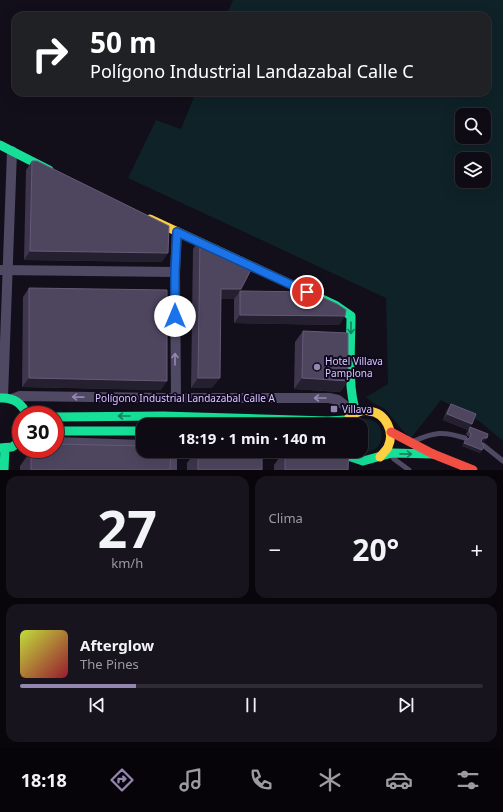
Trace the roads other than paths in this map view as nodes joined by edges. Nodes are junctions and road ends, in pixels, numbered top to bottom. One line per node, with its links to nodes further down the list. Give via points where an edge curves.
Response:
1 (0, 145): 2 (main road)
2 (12, 152): 3 (main road); 6 (street)
3 (61, 175)
4 (145, 216): 5 (main road)
5 (177, 232): 7 (street); 11 (main road, one-way to 11, via 335,305 351,316 351,387)
6 (4, 270): 7 (street); 8 (street)
7 (175, 272): 9 (street, one-way to 7)
8 (5, 398): 9 (street, Polígono Industrial Landazabal Calle A, one-way to 8); 10 (main road)
9 (176, 398): 11 (street, Polígono Industrial Landazabal Calle A, one-way to 9, via 338,400 329,398)
10 (22, 406)
11 (355, 412): 14 (main road); 17 (main road, via 376,412 385,420)
12 (64, 417): 13 (main road, one-way to 12)
13 (229, 418)
14 (349, 418)
15 (64, 431): 16 (main road)
16 (136, 431)
17 (391, 432): 20 (main road); 29 (main road, via 389,446)
18 (465, 438): 20 (lane, via 451,433 435,433)
19 (64, 442): 21 (street)
20 (410, 443): 25 (main road)
21 (136, 445)
22 (483, 445): 30 (lane)
23 (3, 448): 31 (main road)
24 (391, 453): 25 (main road, one-way to 25); 29 (main road); 35 (lane, via 394,459)
25 (433, 454): 36 (main road)
26 (172, 458): 32 (street)
27 (350, 458): 33 (main road)
28 (355, 458): 29 (main road, via 361,461)
29 (378, 458): 34 (main road)
30 (503, 461)
31 (4, 470)
32 (172, 470)
33 (352, 470)
34 (360, 470)
35 (409, 470)
36 (473, 470)

